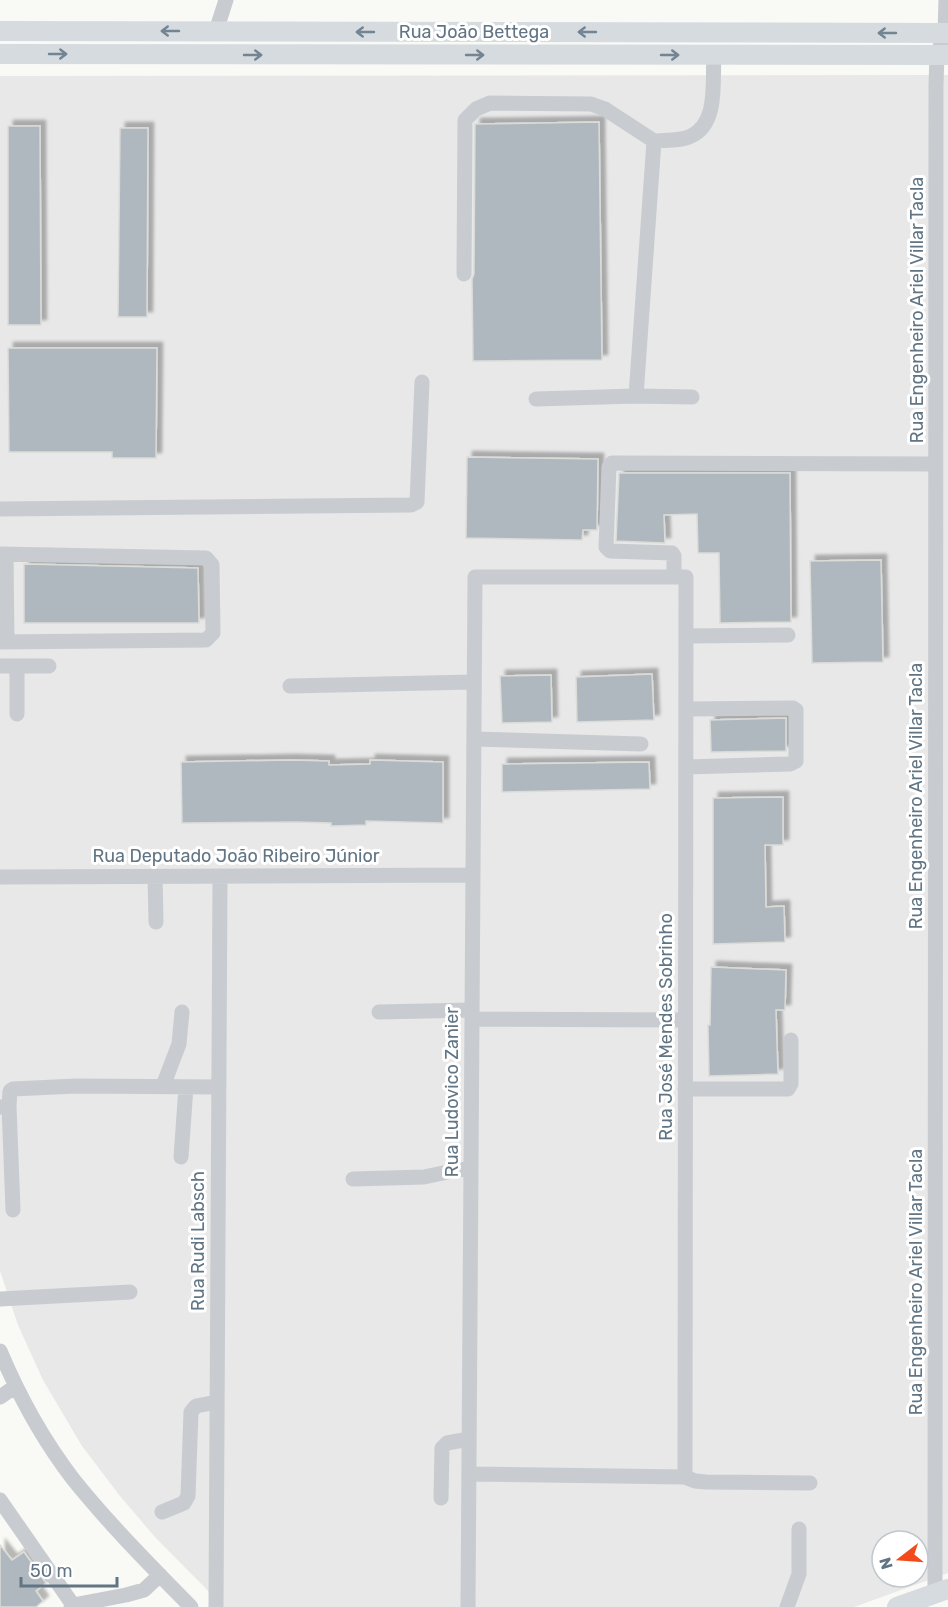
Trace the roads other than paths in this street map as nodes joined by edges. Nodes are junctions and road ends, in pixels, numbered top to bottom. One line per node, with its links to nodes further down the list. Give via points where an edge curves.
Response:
1 (226, 0): 4 (street)
2 (946, 0): 7 (street, Rua Engenheiro Ariel Villar Tacla)
3 (0, 31): 4 (main road, Rua João Bettega, one-way to 3)
4 (216, 31): 5 (main road, Rua João Bettega, one-way to 4)
5 (416, 32): 6 (main road, Rua João Bettega); 9 (main road)
6 (445, 32): 7 (main road, Rua João Bettega, one-way to 6); 10 (main road)
7 (947, 33): 12 (street, Rua Engenheiro Ariel Villar Tacla)
8 (0, 54): 9 (main road, Rua João Bettega, one-way to 9)
9 (416, 55): 10 (main road, Rua João Bettega)
10 (445, 55): 11 (main road, Rua João Bettega, one-way to 11)
11 (714, 55): 12 (main road, Rua João Bettega); 13 (street, via 709,119 690,137)
12 (942, 55): 14 (street, Rua Engenheiro Ariel Villar Tacla)
13 (654, 141): 15 (street, via 591,104 489,103 476,110 465,120); 17 (street)
14 (942, 144): 20 (street, Rua Engenheiro Ariel Villar Tacla)
15 (464, 273)
16 (422, 382): 21 (street, via 417,502 411,505)
17 (636, 396): 18 (street); 19 (street)
18 (692, 397)
19 (536, 399)
20 (936, 464): 22 (street, Rua Engenheiro Ariel Villar Tacla); 24 (street, Rua José Mendes Sobrinho, via 612,463 606,547 610,551 672,553)
21 (0, 509)
22 (942, 539): 72 (street, Rua Engenheiro Ariel Villar Tacla)
23 (3, 554): 27 (street); 27 (street, via 206,558 212,565 213,633 206,640)
24 (680, 577): 26 (street, Rua José Mendes Sobrinho); 31 (street, Rua Ludovico Zanier, via 475,577)
25 (788, 635): 26 (street)
26 (686, 636): 33 (street, Rua José Mendes Sobrinho)
27 (3, 642)
28 (0, 666): 29 (street)
29 (17, 666): 30 (street); 34 (street)
30 (49, 666)
31 (474, 682): 32 (street); 35 (street, Rua Ludovico Zanier)
32 (290, 686)
33 (686, 709): 37 (street, Rua José Mendes Sobrinho); 37 (street, via 793,708 796,761)
34 (17, 714)
35 (474, 739): 36 (street); 38 (street, Rua Ludovico Zanier)
36 (641, 744)
37 (686, 767): 46 (street, Rua José Mendes Sobrinho)
38 (473, 875): 40 (street, Rua Deputado João Ribeiro Júnior); 45 (street, Rua Ludovico Zanier)
39 (155, 876): 40 (street, Rua Deputado João Ribeiro Júnior); 41 (street, Rua Deputado João Ribeiro Júnior); 42 (street)
40 (220, 876): 50 (street, Rua Rudi Labsch)
41 (0, 877)
42 (156, 922)
43 (379, 1011): 45 (street)
44 (182, 1012): 48 (street, via 179,1044)
45 (472, 1015): 46 (street); 54 (street, Rua Ludovico Zanier)
46 (686, 1020): 51 (street, Rua José Mendes Sobrinho)
47 (791, 1040): 51 (street, via 792,1084 788,1089)
48 (163, 1086): 49 (street); 52 (street, via 13,1089)
49 (186, 1087): 50 (street); 53 (street)
50 (219, 1087): 62 (street, Rua Rudi Labsch)
51 (685, 1089): 65 (street, Rua José Mendes Sobrinho)
52 (4, 1107): 56 (street)
53 (181, 1157)
54 (471, 1167): 55 (street, via 424,1177); 63 (street, Rua Ludovico Zanier)
55 (353, 1179)
56 (13, 1210)
57 (130, 1292): 58 (street)
58 (0, 1299)
59 (0, 1351): 60 (street)
60 (16, 1386): 61 (street); 71 (street, via 71,1477)
61 (0, 1396)
62 (217, 1402): 69 (street, via 196,1406 191,1412 188,1496 184,1503); 77 (street, Rua Rudi Labsch)
63 (469, 1439): 64 (street, Rua Ludovico Zanier); 67 (street, via 447,1443 442,1448)
64 (469, 1474): 65 (street); 78 (street, Rua Ludovico Zanier)
65 (685, 1477): 66 (street, via 706,1482)
66 (810, 1483)
67 (441, 1498)
68 (0, 1500): 74 (street)
69 (162, 1512)
70 (799, 1529): 75 (street, via 799,1574)
71 (160, 1575): 74 (street, via 144,1590); 76 (street)
72 (941, 1591): 73 (main road)
73 (908, 1605)
74 (72, 1606)
75 (784, 1606)
76 (191, 1607)
77 (216, 1607)
78 (468, 1607)

